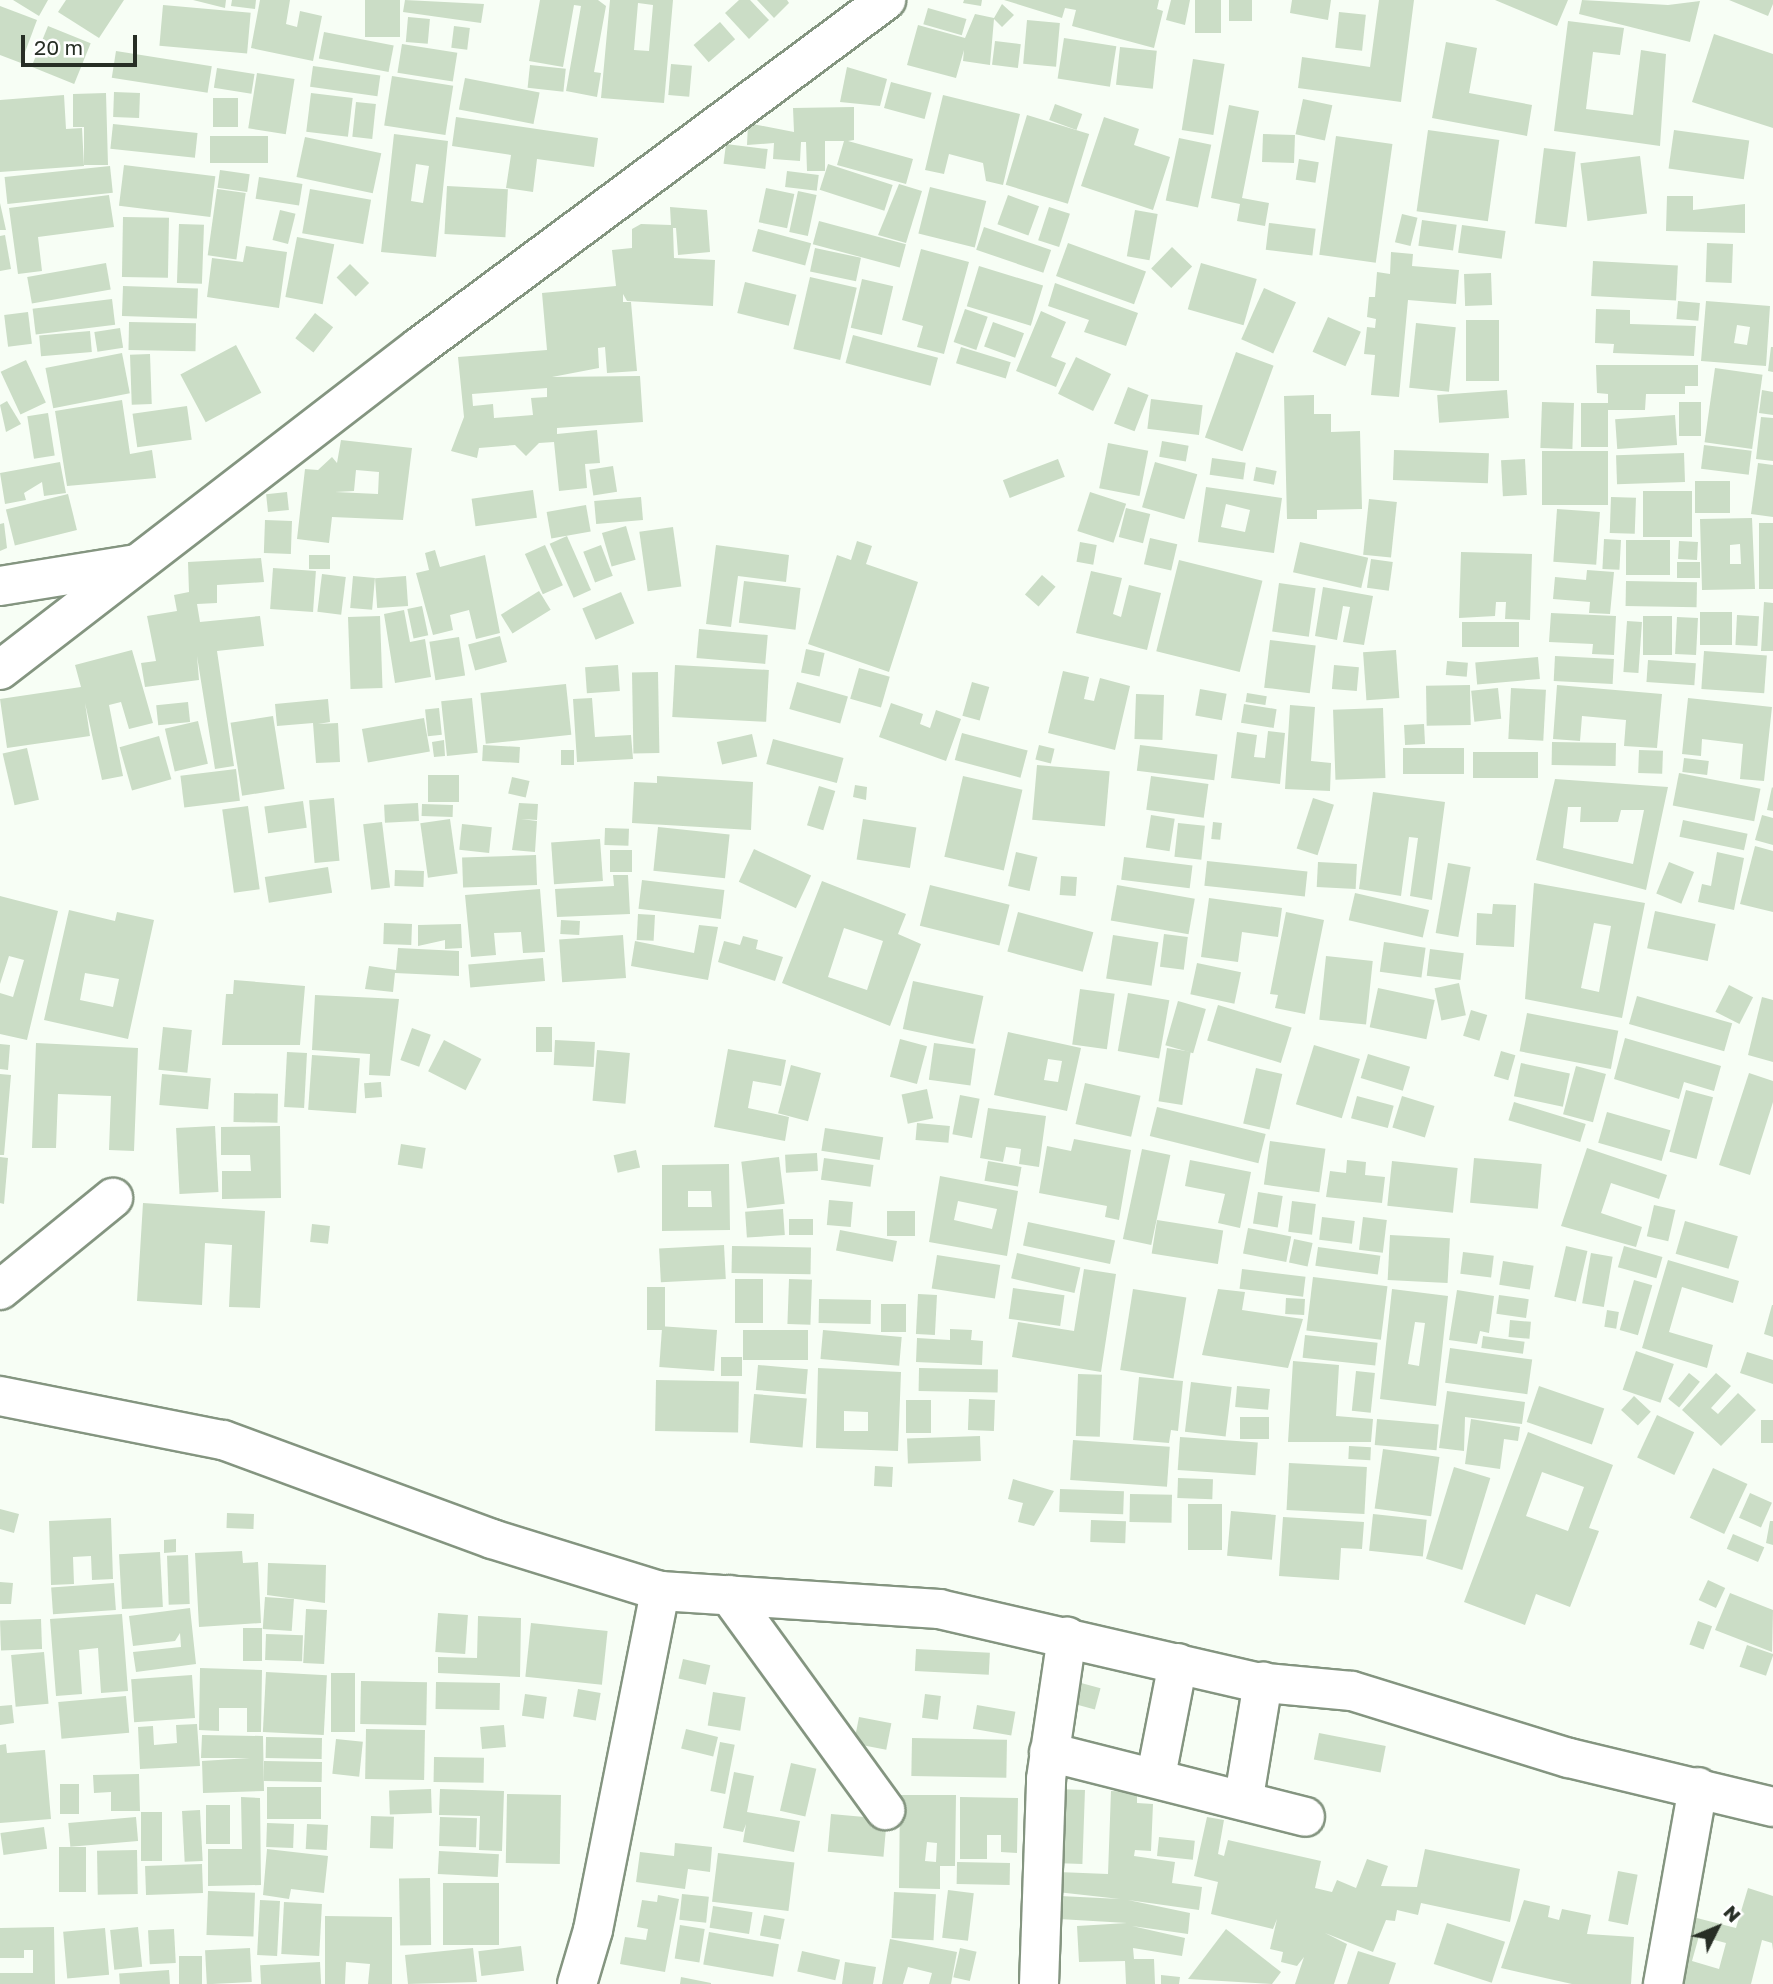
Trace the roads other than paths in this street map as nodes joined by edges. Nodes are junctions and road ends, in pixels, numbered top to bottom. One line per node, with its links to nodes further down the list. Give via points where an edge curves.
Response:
1 (886, 0): 2 (street)
2 (140, 563): 3 (street); 4 (street)
3 (0, 586)
4 (0, 670)
5 (113, 1198): 6 (street)
6 (0, 1290)
7 (0, 1396): 8 (street, via 223,1440 492,1539)
8 (660, 1591): 9 (street); 20 (street, via 593,1930)
9 (729, 1595): 10 (street, via 939,1609); 18 (street)
10 (1067, 1637): 11 (street); 13 (street)
11 (1178, 1663): 12 (street); 14 (street)
12 (1263, 1682): 15 (street, via 1352,1690 1569,1758); 16 (street)
13 (1049, 1752): 14 (street); 21 (street)
14 (1156, 1776): 16 (street)
15 (1698, 1787): 17 (street); 22 (street)
16 (1244, 1797): 19 (street)
17 (1773, 1807)
18 (885, 1810)
19 (1305, 1817)
20 (576, 1984)
21 (1039, 1984)
22 (1663, 1984)

